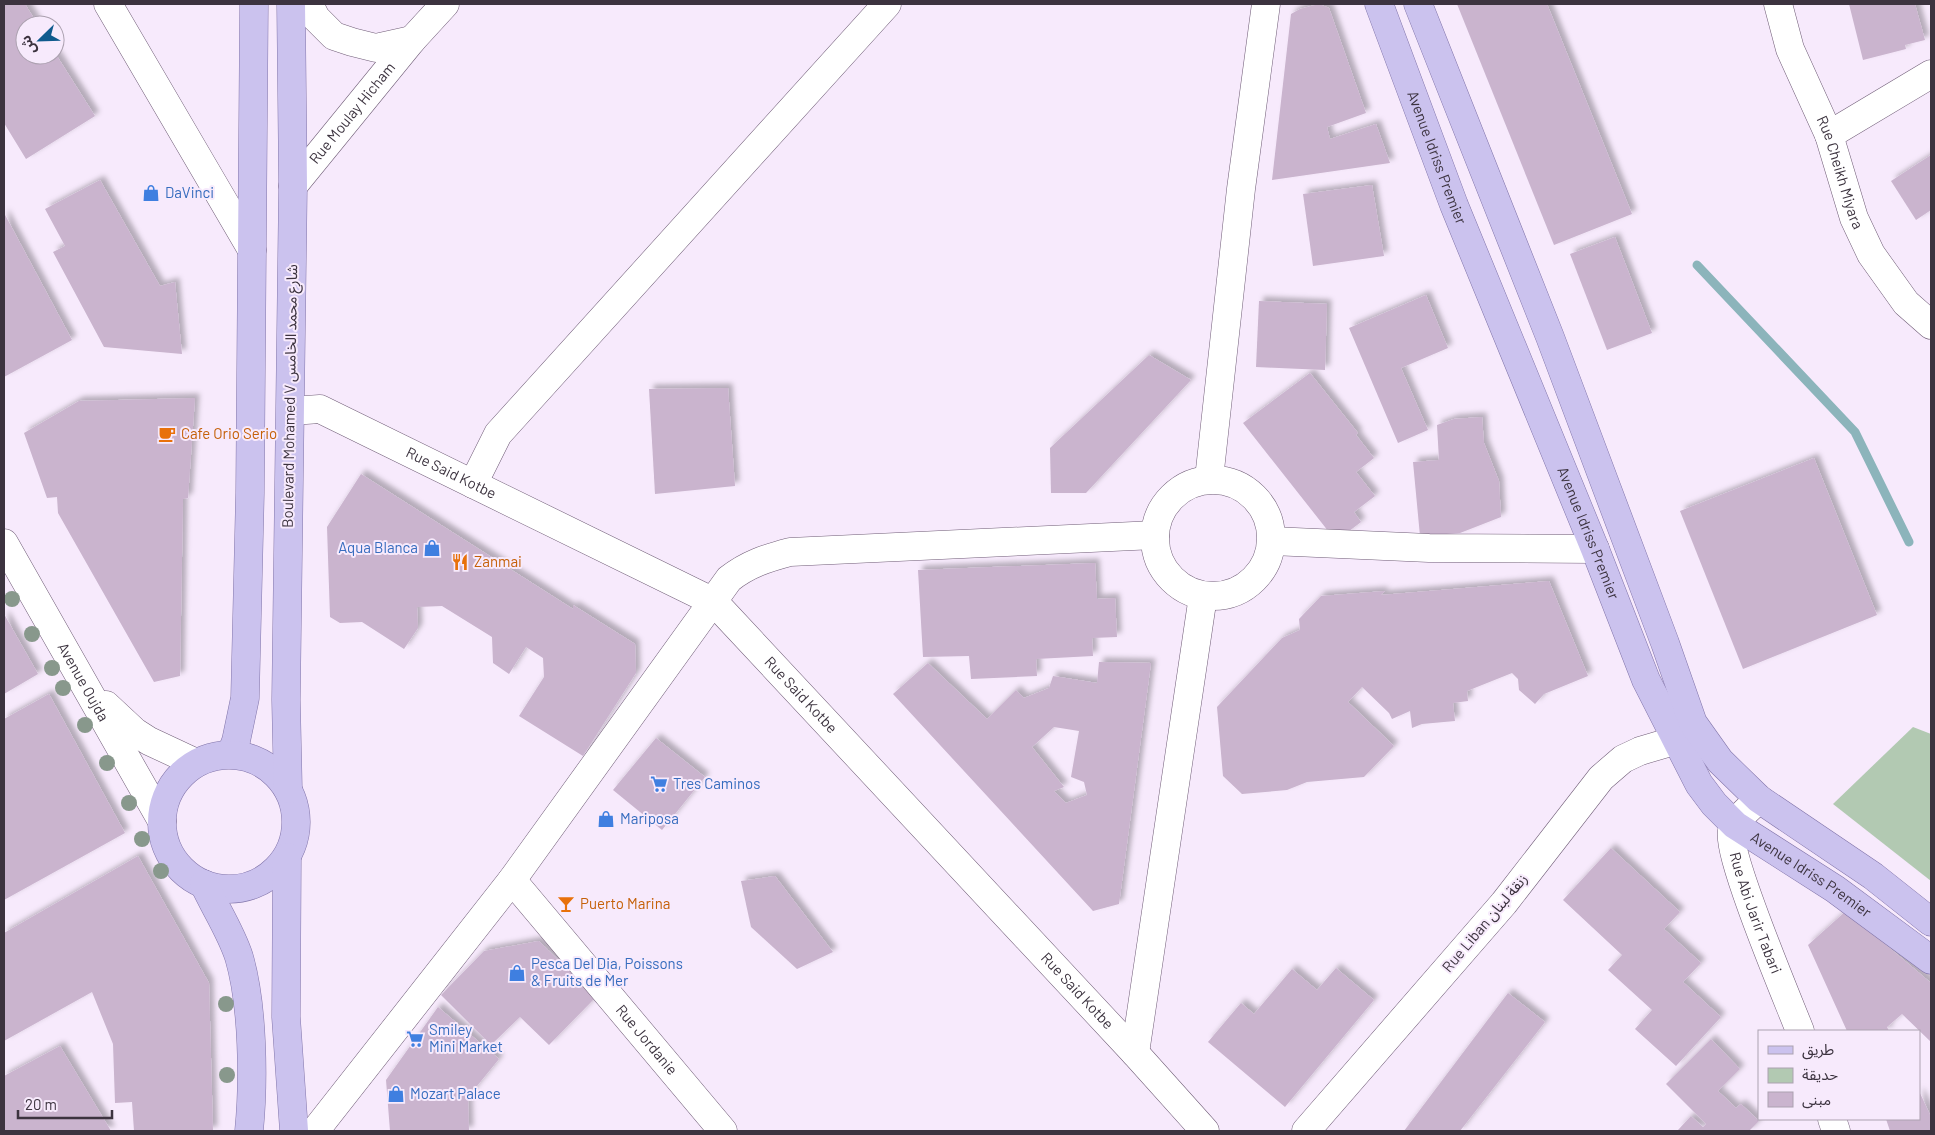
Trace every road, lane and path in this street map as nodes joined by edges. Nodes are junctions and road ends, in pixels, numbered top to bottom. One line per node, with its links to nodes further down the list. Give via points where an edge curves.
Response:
1 (108, 4): 15 (street)
2 (254, 4): 15 (main road)
3 (290, 4): 14 (main road, Boulevard Mohamed V شارع محمد الخامس)
4 (309, 4): 11 (street, Rue Moulay Hicham, via 316,18 334,36 376,48)
5 (444, 4): 11 (street, Rue Moulay Hicham)
6 (887, 4): 19 (street, via 498,434)
7 (1266, 4): 18 (street, via 1241,189)
8 (1379, 4): 23 (main road, Avenue Idriss Premier, via 1454,205)
9 (1418, 4): 31 (main road, via 1550,337 1693,723 1720,761)
10 (1778, 4): 13 (street, Rue Cheikh Miyara, via 1790,49)
11 (412, 40): 14 (street, Rue Moulay Hicham)
12 (1931, 74): 13 (street)
13 (1829, 136): 16 (street, Rue Cheikh Miyara, via 1854,218 1871,254 1906,303)
14 (293, 186): 17 (main road, Boulevard Mohamed V شارع محمد الخامس)
15 (252, 250): 28 (main road, via 245,698)
16 (1931, 325)
17 (291, 411): 19 (street, Rue Said Kotbe, via 320,409); 30 (main road, Boulevard Mohamed V شارع محمد الخامس, via 286,700)
18 (1209, 479): 20 (street, via 1178,491 1166,503 1158,518); 21 (street, via 1229,482 1247,490 1261,504 1270,522)
19 (473, 484): 25 (street, Rue Said Kotbe)
20 (1155, 535): 24 (street, via 1156,552 1162,568 1187,591); 25 (street, via 790,552 742,569 729,579)
21 (1272, 541): 23 (street, via 1429,548); 24 (street, via 1267,561 1257,577 1242,590 1223,596)
22 (4, 543): 26 (street, Avenue Oujda)
23 (1595, 549): 27 (main road, Avenue Idriss Premier, via 1646,680)
24 (1203, 596): 40 (street)
25 (714, 602): 35 (street); 40 (street, Rue Said Kotbe)
26 (86, 687): 29 (street, via 135,732); 32 (street, Avenue Oujda)
27 (1679, 743): 33 (main road, Avenue Idriss Premier, via 1699,784); 46 (street, Rue Liban زنقة لبنان, via 1640,751 1623,759 1601,778 1504,903)
28 (231, 754): 29 (main road, via 212,756); 30 (main road, via 253,758 274,770)
29 (196, 763): 32 (main road, via 170,788)
30 (288, 788): 34 (main road, via 297,823)
31 (1759, 798): 33 (street); 37 (main road, via 1873,876)
32 (162, 822): 36 (main road, via 164,837 174,859 190,876)
33 (1735, 826): 38 (main road, Avenue Idriss Premier, via 1835,889); 39 (street, Rue Abi Jarir Tabari, via 1732,832 1735,858)
34 (287, 857): 36 (main road, via 258,883 219,889); 42 (main road, via 286,1017)
35 (512, 880): 43 (street); 44 (street, Rue Jordanie)
36 (204, 884): 41 (main road, via 238,955 246,989 250,1054)
37 (1931, 922)
38 (1931, 960)
39 (1800, 1030)
40 (1136, 1053): 45 (street, Rue Said Kotbe)
41 (249, 1131)
42 (294, 1131)
43 (315, 1131)
44 (723, 1131)
45 (1205, 1131)
46 (1306, 1131)

